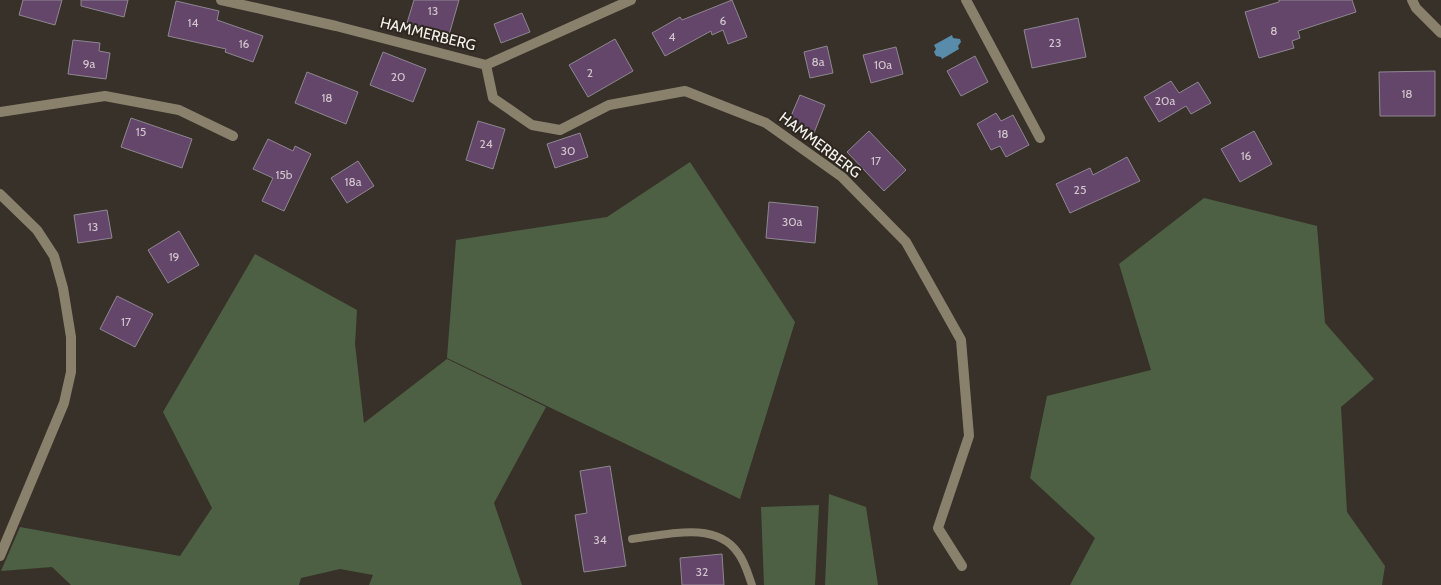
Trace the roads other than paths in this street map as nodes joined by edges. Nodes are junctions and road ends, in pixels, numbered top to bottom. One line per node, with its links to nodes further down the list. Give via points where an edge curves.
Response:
1 (221, 0): 6 (street, HAMMERBERG)
2 (631, 0): 6 (street)
3 (966, 0): 9 (street)
4 (1412, 0): 5 (street)
5 (1441, 33)
6 (486, 65): 13 (street, HAMMERBERG, via 493,98 532,125 560,130 609,104 685,91 766,123 842,177 906,242 961,340 969,436 938,528)
7 (0, 112): 8 (street, via 105,96 179,110)
8 (233, 136)
9 (1040, 138)
10 (0, 194): 12 (street, via 37,230 54,256 72,337 71,372 64,403)
11 (632, 539): 14 (lane, via 686,532 710,534 738,552)
12 (0, 556)
13 (962, 566)
14 (752, 585)

